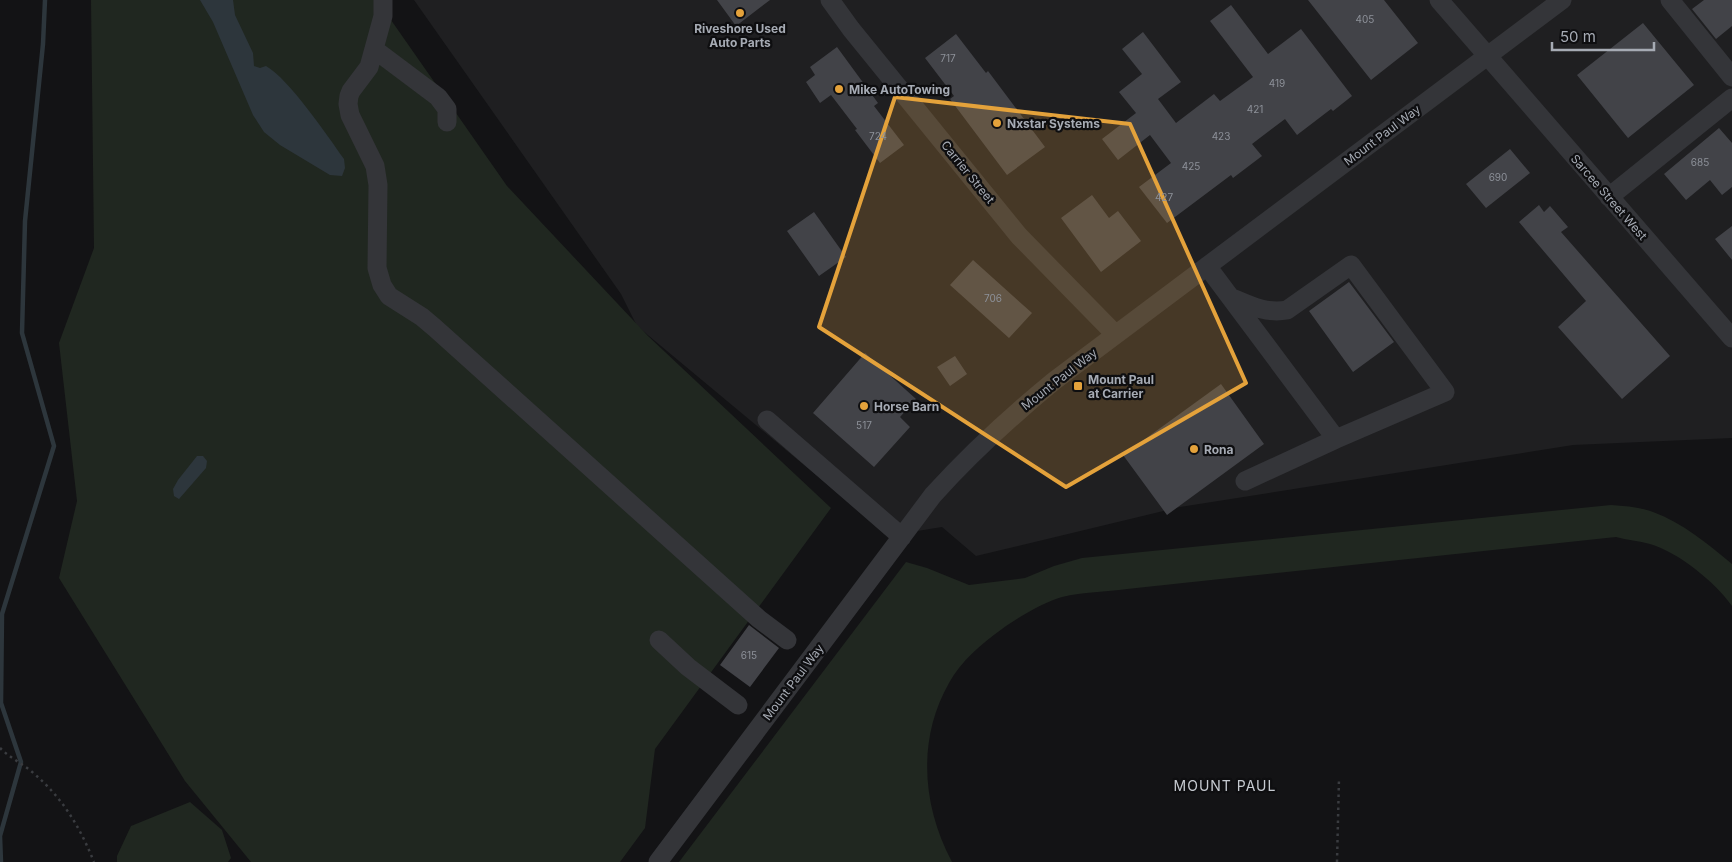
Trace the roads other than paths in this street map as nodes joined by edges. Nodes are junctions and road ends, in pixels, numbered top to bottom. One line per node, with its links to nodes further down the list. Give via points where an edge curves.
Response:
1 (383, 0): 6 (street, via 383,16)
2 (830, 0): 14 (street, Carrier Street, via 1020,236)
3 (1439, 0): 7 (street, Sarcee Street West)
4 (1562, 0): 7 (street, Mount Paul Way)
5 (1670, 0): 8 (street)
6 (374, 49): 10 (street, via 438,97 447,110); 21 (street, via 369,67 349,96 348,104 374,166 378,184 377,268 389,296 435,328 759,619)
7 (1486, 56): 11 (street, Sarcee Street West); 12 (street, Mount Paul Way)
8 (1732, 77)
9 (1732, 98): 11 (street)
10 (447, 122)
11 (1609, 197): 15 (street, Sarcee Street West)
12 (1206, 266): 13 (street); 14 (street, Mount Paul Way)
13 (1230, 297): 17 (street); 17 (street, via 1260,309 1287,310 1351,265 1445,392)
14 (1115, 334): 19 (street, Mount Paul Way, via 1002,424 962,462)
15 (1732, 338)
16 (767, 420): 19 (street)
17 (1336, 439): 18 (street)
18 (1245, 481)
19 (902, 537): 23 (street, Mount Paul Way)
20 (659, 640): 22 (street)
21 (787, 640)
22 (738, 705)
23 (658, 862)

